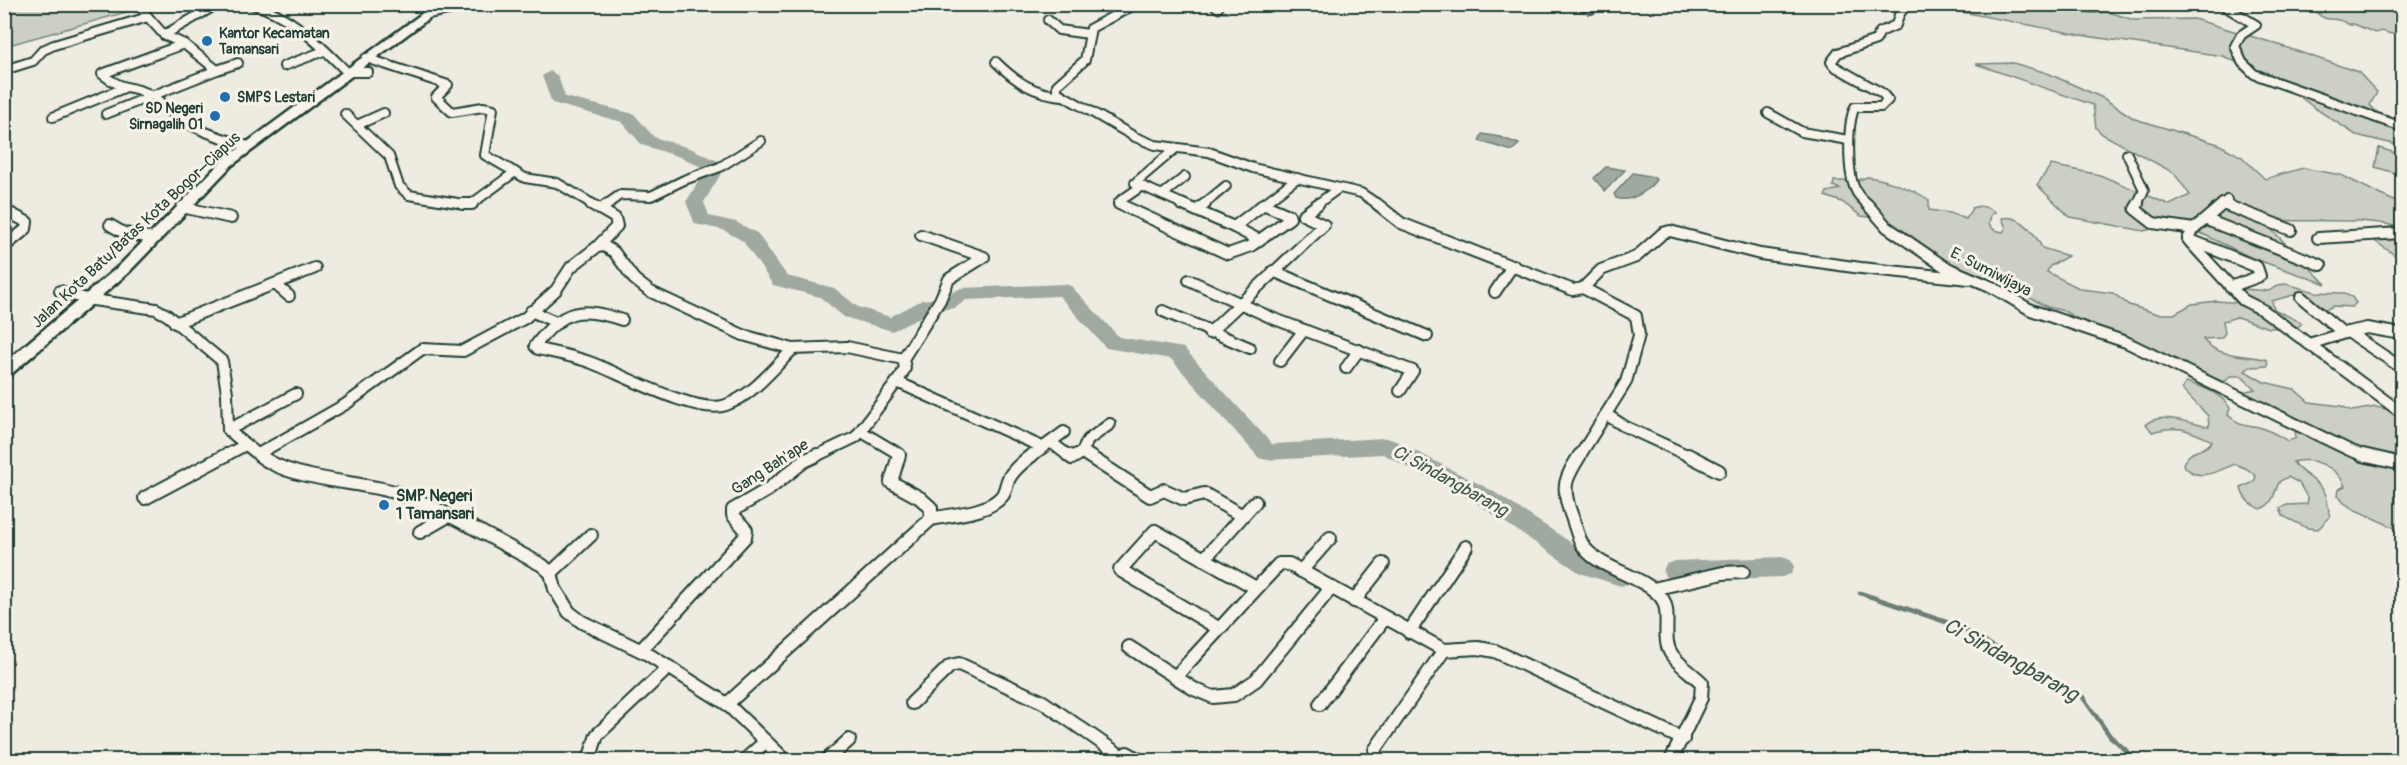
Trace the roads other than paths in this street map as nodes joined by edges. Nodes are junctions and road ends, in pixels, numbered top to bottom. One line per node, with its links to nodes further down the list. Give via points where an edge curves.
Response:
1 (218, 4): 16 (street)
2 (250, 4): 18 (street, via 290,21)
3 (477, 4): 11 (street)
4 (1136, 4): 15 (street, via 1096,24)
5 (1580, 4): 12 (street)
6 (1907, 4): 37 (street, E. Sumiwijaya, via 1896,25 1880,32 1876,40 1838,53 1832,60 1834,66 1888,100 1881,107 1855,107)
7 (2117, 4): 9 (street)
8 (2221, 4): 36 (street, via 2256,25 2241,35 2235,45 2240,59 2254,74)
9 (2063, 5)
10 (140, 6): 13 (street)
11 (429, 9): 19 (main road, Jalan Kota Batu/Batas Kota Bogor–Ciapus)
12 (1591, 9)
13 (148, 17): 16 (street); 23 (street, via 54,45 33,61)
14 (1048, 20): 15 (street, via 1059,30)
15 (1089, 34): 29 (street, via 1083,63 1055,87)
16 (164, 35): 17 (street)
17 (184, 44): 24 (street); 27 (street, via 101,73)
18 (324, 51): 22 (street); 25 (street)
19 (366, 58): 25 (main road, Jalan Kota Batu/Batas Kota Bogor–Ciapus); 42 (street, via 448,85 436,97 452,112 493,109 485,155)
20 (996, 62): 29 (street, via 1032,90)
21 (238, 63): 24 (street)
22 (284, 66)
23 (4, 70)
24 (217, 70): 28 (street)
25 (348, 72): 26 (street); 39 (main road, Jalan Kota Batu/Batas Kota Bogor–Ciapus)
26 (368, 72)
27 (124, 88): 28 (street); 34 (street)
28 (153, 95): 32 (street); 39 (street, via 193,125)
29 (1063, 96): 40 (street, via 1135,137)
30 (1768, 112): 37 (street, via 1802,132)
31 (384, 113): 35 (street)
32 (106, 114)
33 (345, 114): 35 (street)
34 (53, 117)
35 (357, 125): 42 (street, via 389,156 399,186 411,196 470,205)
36 (2403, 127)
37 (1848, 140): 72 (street, E. Sumiwijaya, via 1855,190 1871,210 1887,227 1921,251)
38 (761, 141): 51 (street, via 717,168 651,196 620,195)
39 (248, 146): 50 (main road, Jalan Kota Batu/Batas Kota Bogor–Ciapus)
40 (1175, 149): 44 (street, via 1202,151); 45 (street, via 1135,181)
41 (2127, 154): 58 (street, via 2144,190 2135,209 2153,223)
42 (515, 172): 51 (street, via 529,179 557,183)
43 (1185, 177): 48 (street)
44 (1297, 178): 47 (street); 49 (street)
45 (1142, 186): 48 (street); 65 (street, via 1119,204 1228,254 1239,254)
46 (1226, 186): 53 (street)
47 (1339, 188): 68 (street, via 1371,197 1401,223); 71 (street, via 1304,215 1324,225)
48 (1162, 195): 53 (street)
49 (1263, 204): 57 (street); 65 (street, via 1290,218)
50 (182, 207): 54 (street); 62 (main road, Jalan Kota Batu/Batas Kota Bogor–Ciapus)
51 (601, 209): 67 (street, via 618,223)
52 (4, 210): 66 (street, via 27,222 26,229)
53 (1197, 210): 57 (street)
54 (231, 218)
55 (2207, 220): 58 (street); 59 (street, via 2225,202); 69 (street)
56 (110, 225): 62 (street, via 124,233)
57 (1234, 227): 65 (street)
58 (2194, 229): 64 (street)
59 (2291, 230)
60 (2403, 233): 63 (street)
61 (921, 236): 97 (street, via 984,257 949,279 941,300)
62 (153, 238): 81 (main road, Jalan Kota Batu/Batas Kota Bogor–Ciapus)
63 (2318, 238)
64 (2188, 239): 75 (street); 75 (street, via 2257,267 2260,276)
65 (1259, 240)
66 (4, 247)
67 (597, 247): 83 (street, via 571,267 556,290); 95 (street, via 612,250 636,282 649,291 743,335)
68 (1513, 265): 76 (street, via 1573,290); 78 (street)
69 (2322, 265)
70 (315, 268): 74 (street)
71 (1273, 271): 82 (street); 92 (street)
72 (1969, 279): 76 (street, via 1760,254 1670,231 1636,257 1601,270); 115 (street, E. Sumiwijaya, via 1990,286 2031,310 2154,355 2349,450)
73 (1189, 280): 82 (street)
74 (274, 284): 79 (street); 86 (street)
75 (2230, 287): 93 (street)
76 (1583, 288): 106 (street, via 1625,309 1638,322 1639,335 1630,371)
77 (60, 291): 81 (street)
78 (1496, 292)
79 (289, 296)
80 (2301, 297): 90 (street)
81 (91, 299): 86 (street, via 156,309); 101 (main road, Jalan Kota Batu/Batas Kota Bogor–Ciapus)
82 (1239, 303): 88 (street); 89 (street)
83 (531, 311): 87 (street); 114 (street, via 464,351 422,349 346,404)
84 (1163, 311): 89 (street)
85 (622, 320): 87 (street, via 583,310)
86 (175, 323): 108 (street, via 222,361)
87 (558, 323): 95 (street, via 538,341 538,349 584,360 650,388 716,408 741,398)
88 (1304, 330): 96 (street); 98 (street)
89 (1209, 333): 94 (street)
90 (2345, 333): 91 (street, via 2367,328); 93 (street); 100 (street)
91 (2403, 334)
92 (1427, 336)
93 (2309, 344): 105 (street)
94 (1250, 348)
95 (793, 349): 97 (street, via 847,347)
96 (1359, 350): 99 (street); 103 (street, via 1413,371)
97 (903, 359): 102 (street, via 904,368)
98 (1280, 361)
99 (1346, 368)
100 (2403, 368)
101 (4, 372)
102 (897, 382): 109 (street); 112 (street)
103 (1400, 391)
104 (296, 394): 108 (street)
105 (2403, 413)
106 (1607, 415): 116 (street); 133 (street, via 1566,478 1566,499 1582,544 1590,554)
107 (1110, 423): 113 (street, via 1088,440)
108 (228, 430): 111 (street)
109 (862, 432): 121 (street, via 899,454 891,482 931,508); 139 (street, Gang Bah'ape, via 841,446 804,461 769,489 733,510 733,516 746,530 745,537)
110 (1064, 432): 112 (street)
111 (245, 445): 114 (street); 117 (street)
112 (1047, 445): 113 (street, via 1072,458); 121 (street, via 1011,476 1002,496 982,508)
113 (1082, 452): 119 (street, via 1150,496 1164,490 1184,500 1207,495)
114 (258, 454): 120 (street, via 291,471 367,484 411,497)
115 (2403, 464)
116 (1719, 471)
117 (145, 498)
118 (1255, 502): 119 (street)
119 (1241, 515): 126 (street)
120 (447, 516): 122 (street); 130 (street, via 529,557)
121 (931, 519): 144 (street)
122 (420, 532)
123 (591, 535): 130 (street)
124 (1330, 538): 128 (street)
125 (1466, 547): 137 (street)
126 (1204, 559): 131 (street); 136 (street, via 1155,531 1120,570)
127 (1383, 564): 134 (street)
128 (1301, 571): 131 (street, via 1280,564); 132 (street)
129 (1743, 572): 133 (street)
130 (551, 573): 139 (street, via 555,590 569,612)
131 (1256, 588): 136 (street)
132 (1331, 588): 134 (street); 142 (street, via 1244,690 1214,698)
133 (1653, 589): 146 (street, via 1665,604 1671,654 1702,683 1701,698)
134 (1354, 601): 135 (street)
135 (1385, 618): 137 (street); 145 (street)
136 (1218, 628): 142 (street)
137 (1409, 632): 140 (street)
138 (1129, 647): 142 (street)
139 (641, 650): 141 (street)
140 (1444, 650): 146 (street, via 1495,651); 149 (street)
141 (669, 667): 144 (street); 151 (street, via 597,735)
142 (1177, 675)
143 (912, 703): 150 (street, via 950,666 959,664 1043,702)
144 (727, 704): 148 (street)
145 (1320, 704)
146 (1683, 739): 156 (street)
147 (849, 740): 154 (street)
148 (765, 742): 152 (street); 153 (street)
149 (1375, 750)
150 (1118, 758): 155 (street, via 1127,753)
151 (589, 760)
152 (745, 760)
153 (785, 760)
154 (827, 760)
155 (1139, 760)
156 (1671, 760)

